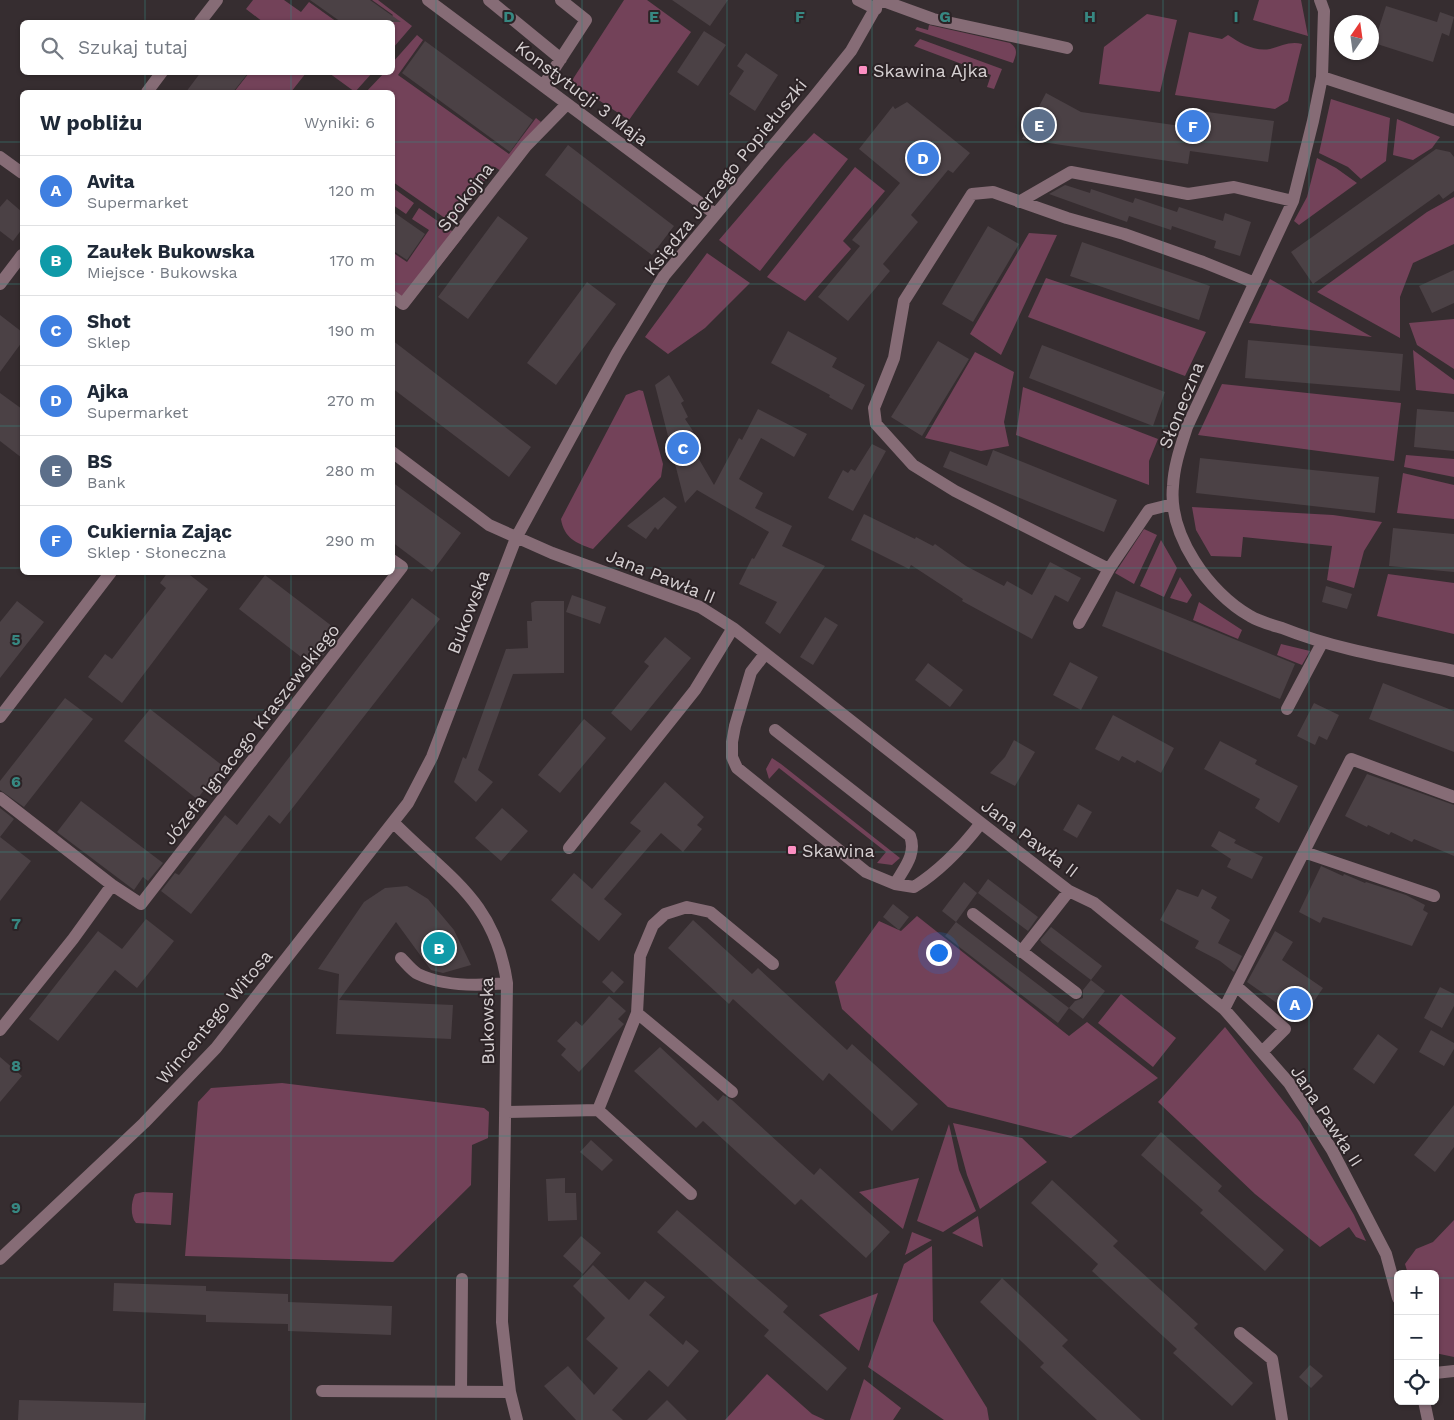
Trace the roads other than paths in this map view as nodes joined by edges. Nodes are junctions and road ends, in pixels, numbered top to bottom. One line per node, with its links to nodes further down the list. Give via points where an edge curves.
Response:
1 (217, 0): 8 (street)
2 (428, 0): 13 (street, Konstytucji 3 Maja)
3 (489, 0): 10 (street)
4 (561, 0): 10 (street, via 586,20)
5 (858, 0): 7 (street)
6 (1320, 0): 12 (street, Słoneczna, via 1324,11)
7 (879, 3): 9 (street, via 933,19); 21 (street, Księdza Jerzego Popiełuszki, via 850,51 819,92)
8 (202, 20)
9 (1066, 48)
10 (561, 59): 13 (street)
11 (160, 75): 14 (street)
12 (1322, 76): 16 (street); 19 (street, Słoneczna)
13 (543, 86): 15 (street, Konstytucji 3 Maja)
14 (148, 90)
15 (567, 104): 21 (street, Konstytucji 3 Maja); 26 (street, Spokojna, via 526,146 403,304)
16 (1454, 120)
17 (0, 157): 18 (street)
18 (20, 172)
19 (1293, 201): 20 (street, via 1234,187 1188,194 1071,172); 24 (street, Słoneczna)
20 (1019, 202): 24 (street, via 1124,234); 31 (street, via 993,192 972,194 904,301 892,364 874,408 876,424 914,465 955,491)
21 (714, 214): 29 (street, Księdza Jerzego Popiełuszki, via 664,276 617,353)
22 (20, 256): 23 (street)
23 (5, 268): 25 (street)
24 (1254, 283): 28 (street, Słoneczna, via 1188,427 1172,487)
25 (0, 284)
26 (395, 298)
27 (395, 454): 29 (street, Jana Pawła II, via 489,525)
28 (1173, 504): 31 (street, via 1148,510); 35 (street, Słoneczna, via 1184,546 1225,598 1250,617)
29 (516, 538): 34 (street, Jana Pawła II, via 700,607); 43 (street, Bukowska, via 426,771)
30 (395, 562): 48 (street, Józefa Ignacego Kraszewskiego, via 402,567 140,904)
31 (1109, 569): 33 (street)
32 (109, 575): 39 (street)
33 (1079, 623)
34 (733, 628): 36 (street, Jana Pawła II); 45 (street, via 695,690)
35 (1322, 642): 37 (street, Słoneczna); 38 (street)
36 (765, 654): 44 (street, Jana Pawła II); 47 (street, via 751,672 732,742 732,757 737,768 866,872)
37 (1454, 671)
38 (1287, 709)
39 (0, 718)
40 (775, 730): 47 (street, via 910,836 913,853)
41 (1454, 797): 46 (street, via 1351,759)
42 (0, 798): 48 (street, Józefa Ignacego Kraszewskiego)
43 (393, 822): 55 (street, Bukowska, via 474,900 497,939); 66 (street, Wincentego Witosa, via 216,1048 144,1123)
44 (980, 823): 47 (street, via 962,848 932,876 914,887); 49 (street, Jana Pawła II)
45 (569, 848)
46 (1304, 852): 50 (street); 56 (street)
47 (895, 884)
48 (112, 885): 60 (street)
49 (1069, 891): 52 (street); 58 (street, Jana Pawła II, via 1094,903)
50 (1434, 896)
51 (973, 914): 52 (street)
52 (1022, 952): 57 (street)
53 (401, 958): 55 (street, via 416,973 443,981 490,985)
54 (773, 964): 59 (street, via 710,912 687,907 665,914 652,925 640,956)
55 (506, 983): 64 (street, Bukowska)
56 (1236, 986): 58 (street); 61 (street, via 1285,1029)
57 (1076, 993)
58 (1224, 1009): 61 (street, Jana Pawła II)
59 (637, 1012): 62 (street); 63 (street)
60 (0, 1030)
61 (1262, 1052): 68 (street, Jana Pawła II, via 1289,1083 1332,1150 1386,1254)
62 (732, 1092)
63 (598, 1110): 64 (street); 65 (street)
64 (505, 1112): 74 (street, Bukowska, via 502,1322)
65 (691, 1194)
66 (0, 1259)
67 (462, 1279): 73 (street)
68 (1394, 1283)
69 (1240, 1333): 77 (street, via 1272,1359)
70 (1454, 1371): 71 (street)
71 (1439, 1373)
72 (322, 1391): 73 (street)
73 (461, 1392): 74 (street)
74 (510, 1392): 76 (street, Bukowska)
75 (1425, 1405): 78 (street)
76 (517, 1420)
77 (1282, 1420)
78 (1428, 1420)

